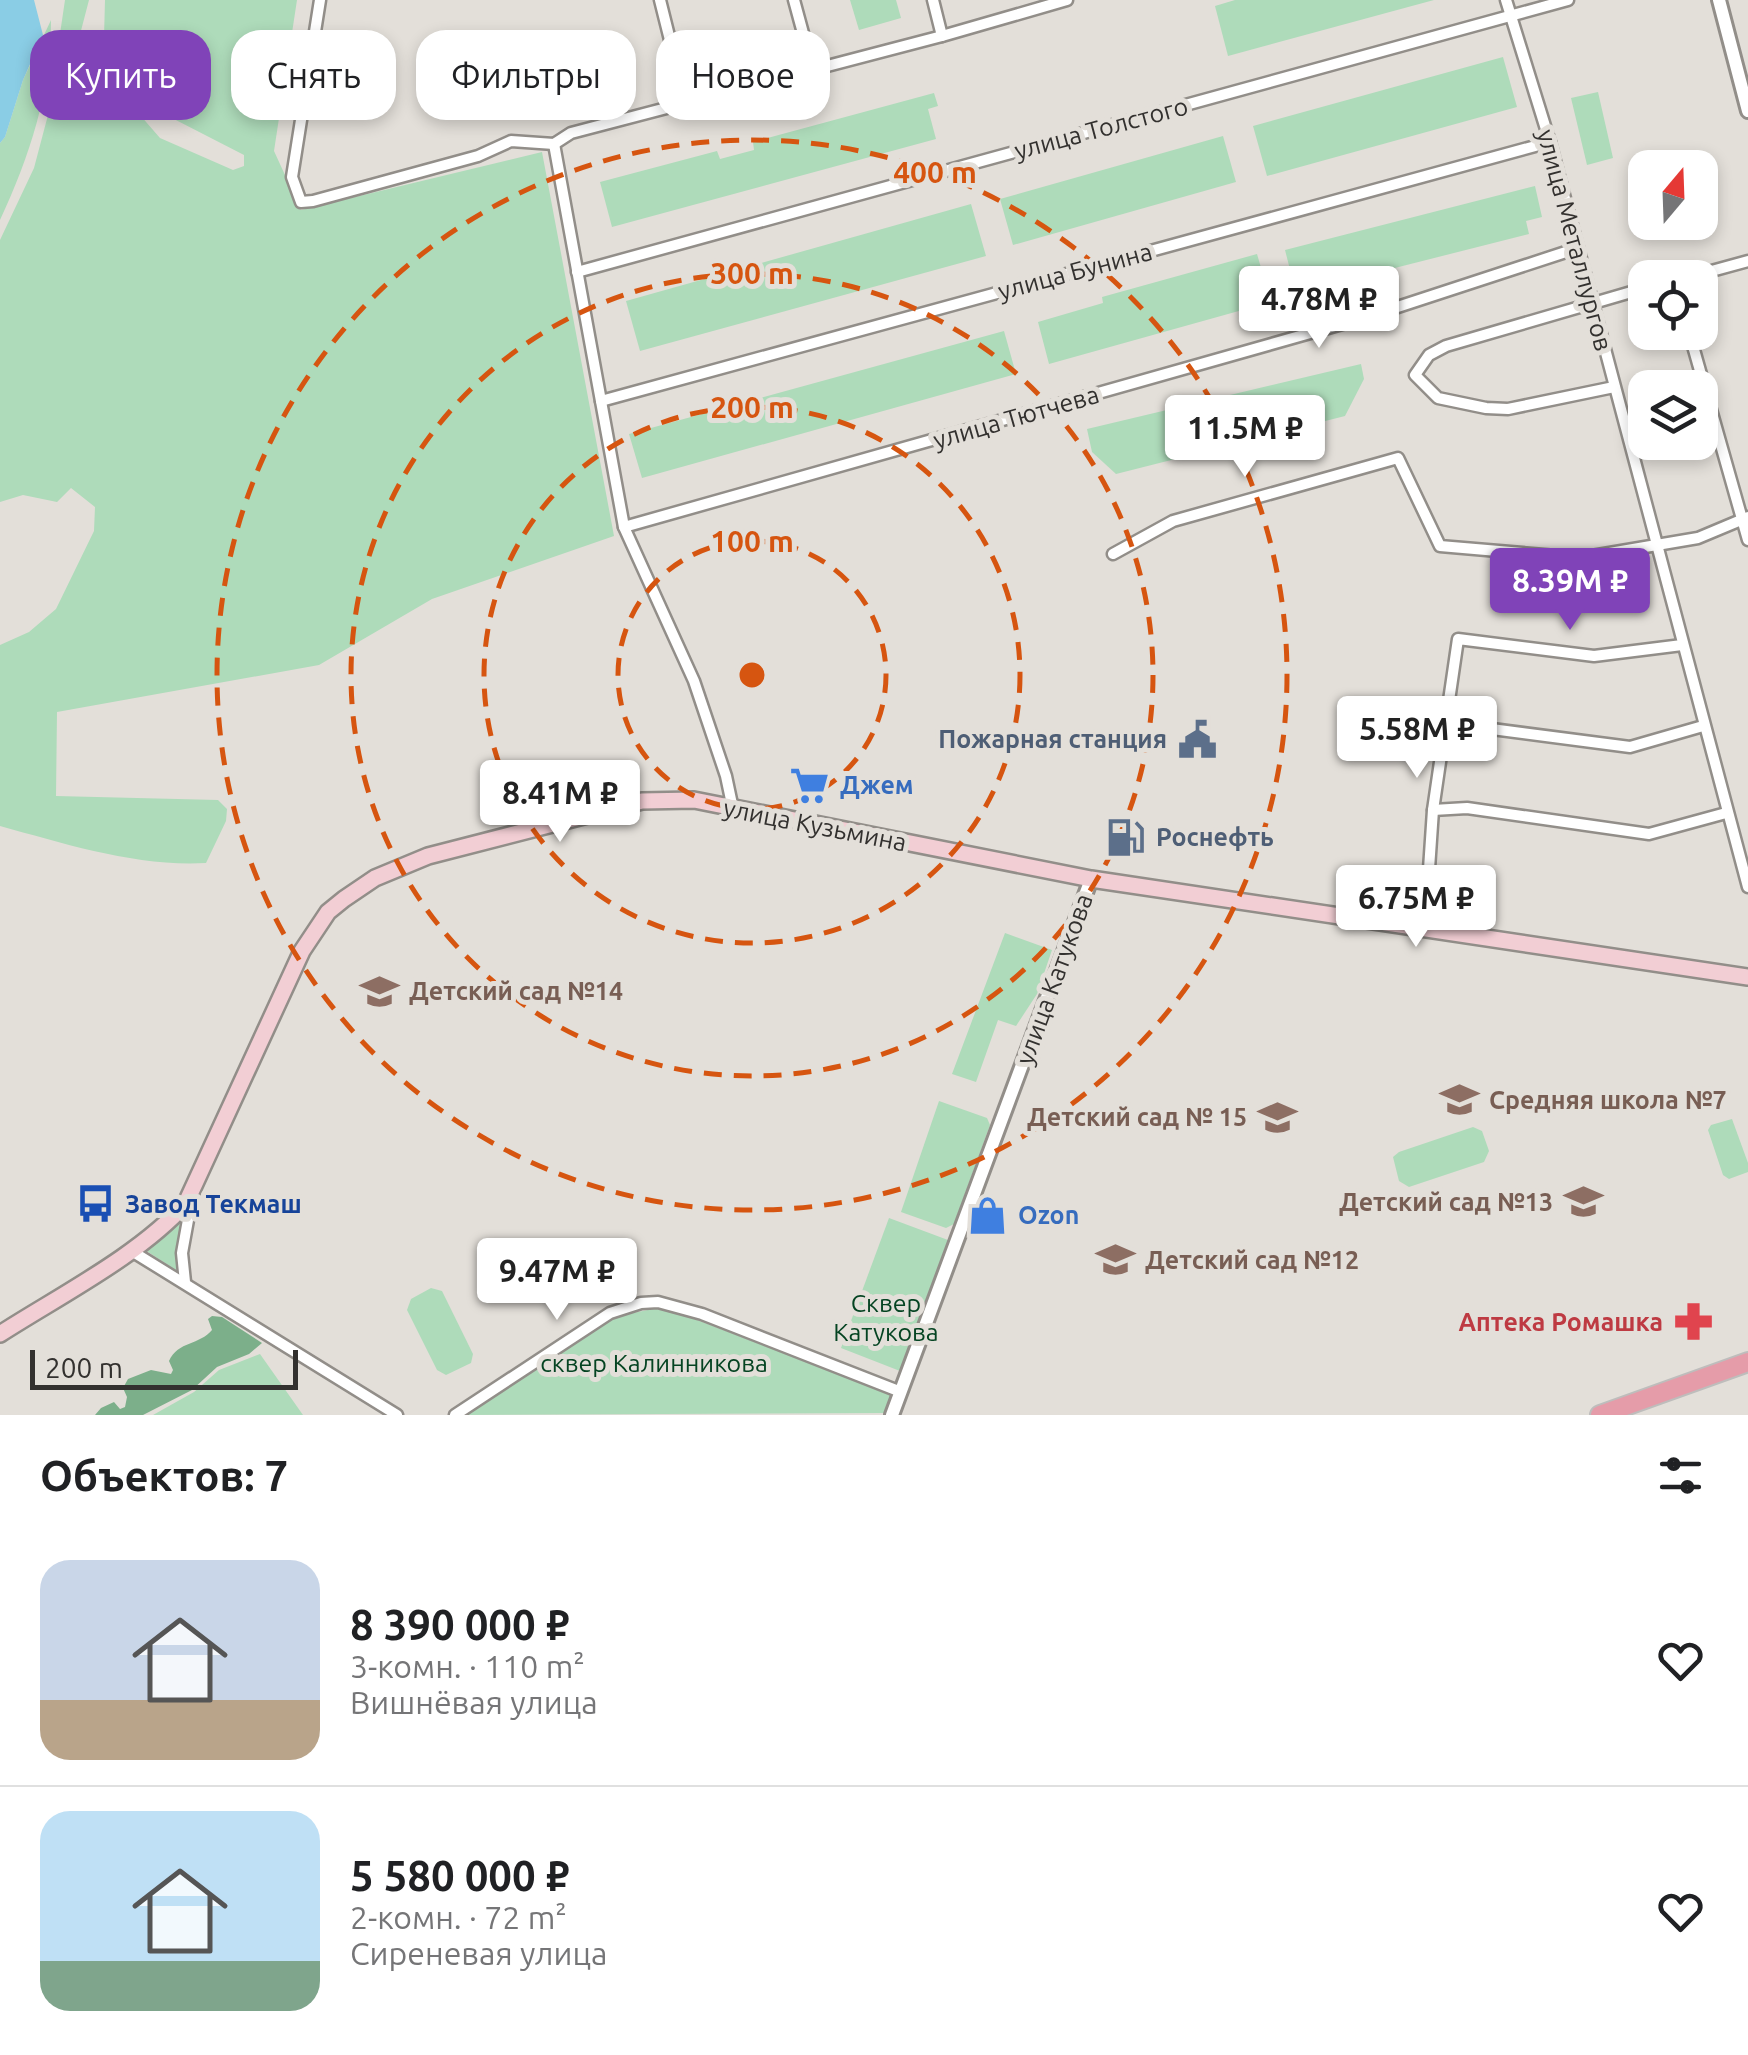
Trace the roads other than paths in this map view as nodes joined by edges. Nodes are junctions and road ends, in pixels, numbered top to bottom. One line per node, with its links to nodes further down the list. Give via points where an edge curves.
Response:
1 (320, 0): 17 (street, via 292,176 301,202 512,142)
2 (660, 0): 10 (street)
3 (794, 0): 11 (street)
4 (932, 0): 12 (street)
5 (1067, 0): 12 (street)
6 (1506, 0): 9 (street, улица Металлургов)
7 (1568, 0): 9 (street, улица Толстого)
8 (1719, 0): 14 (street)
9 (1511, 16): 16 (street, улица Металлургов); 21 (street, улица Толстого)
10 (668, 30)
11 (802, 30)
12 (942, 36): 13 (street)
13 (830, 66)
14 (1748, 111)
15 (656, 112): 17 (street, via 571,133)
16 (1550, 142): 18 (street, улица Металлургов); 26 (street, улица Бунина)
17 (554, 144): 21 (street)
18 (1578, 248): 23 (street, улица Металлургов); 28 (street, улица Тютчева, via 1367,317)
19 (1748, 261): 20 (street)
20 (1718, 269)
21 (577, 272): 26 (street)
22 (1628, 292): 23 (street)
23 (1592, 302): 25 (street, улица Металлургов); 25 (street, via 1446,346 1428,355 1415,375 1438,398 1486,408)
24 (1694, 350): 27 (street)
25 (1614, 387): 30 (street, улица Металлургов)
26 (601, 401): 28 (street)
27 (1745, 518): 29 (street); 30 (street)
28 (624, 528): 35 (street, via 694,681)
29 (1748, 540)
30 (1656, 548): 31 (street, via 1580,558 1440,546 1398,458 1173,522); 32 (street, улица Металлургов)
31 (1114, 554)
32 (1682, 645): 33 (street, via 1594,656 1458,639); 34 (street, улица Металлургов)
33 (1446, 723): 34 (street, via 1630,747); 36 (street)
34 (1703, 726): 37 (street, улица Металлургов)
35 (733, 809): 38 (main road, улица Кузьмина); 42 (main road, улица Кузьмина, via 676,798 642,801 428,856 361,886 328,912 302,951)
36 (1433, 810): 37 (street, via 1468,808 1649,834); 40 (street)
37 (1726, 813): 39 (street, улица Металлургов)
38 (1091, 880): 40 (main road, улица Кузьмина); 47 (street, улица Катукова)
39 (1748, 887)
40 (1426, 928): 41 (main road, улица Кузьмина)
41 (1748, 978)
42 (194, 1193): 43 (main road, улица Кузьмина); 44 (street, via 182,1253)
43 (130, 1250): 44 (street); 45 (main road, улица Кузьмина)
44 (184, 1282): 48 (street)
45 (0, 1334)
46 (1748, 1362): 51 (main road)
47 (901, 1392): 49 (street, via 658,1302 610,1313); 50 (street, улица Катукова)
48 (397, 1415)
49 (455, 1415)
50 (892, 1415)
51 (1600, 1415)

